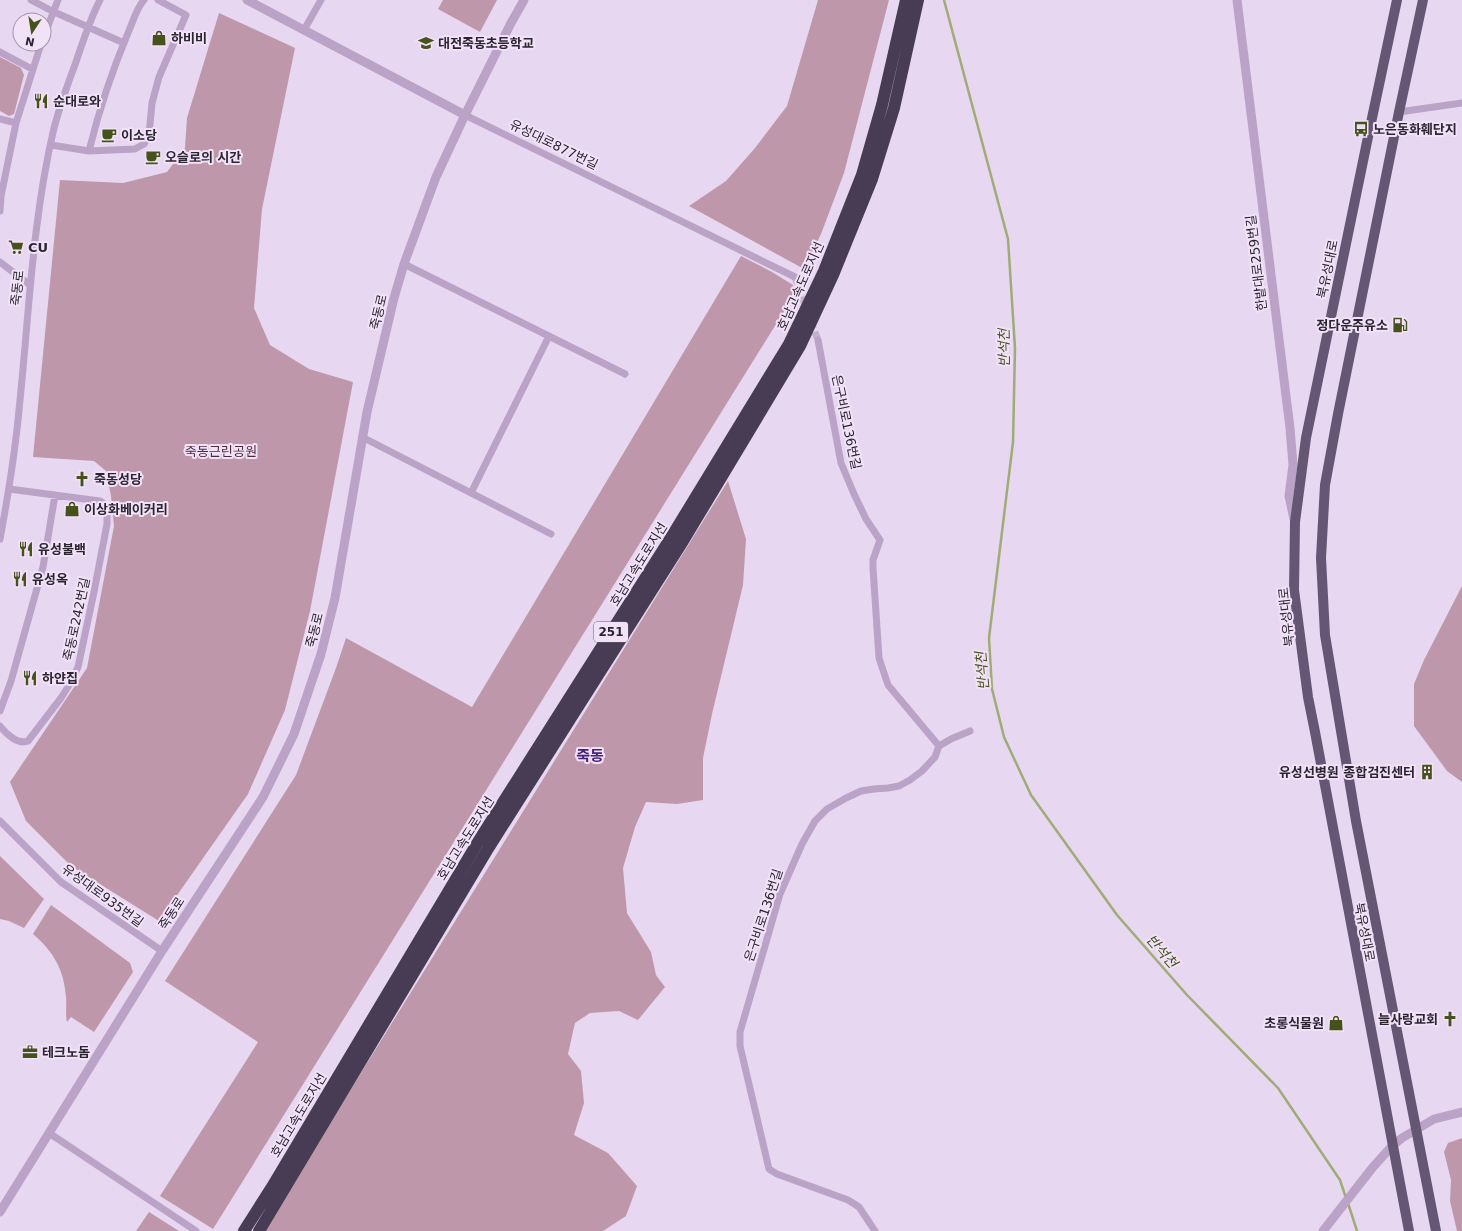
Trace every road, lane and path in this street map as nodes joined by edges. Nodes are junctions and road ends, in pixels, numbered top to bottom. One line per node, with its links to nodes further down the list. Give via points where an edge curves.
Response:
1 (31, 0): 13 (street)
2 (58, 0): 13 (street)
3 (100, 0): 14 (street, 죽동로)
4 (144, 0): 16 (street)
5 (158, 0): 26 (street, via 186,15 159,77 152,103 149,135 144,144 135,149)
6 (247, 0): 15 (street, 유성대로877번길)
7 (321, 0): 15 (street)
8 (524, 0): 22 (street, 죽동로)
9 (1237, 0): 40 (street, 한밭대로259번길, via 1285,388 1292,453 1289,496)
10 (1398, 0): 40 (main road, 북유성대로, via 1306,438)
11 (1423, 0): 21 (main road, 북유성대로)
12 (913, 2): 55 (highway, 호남고속도로지선 / 251, via 862,175 824,271 789,344 672,536 478,842); 56 (highway, 호남고속도로지선 / 251, via 894,108 872,179 833,275 800,346 683,541 489,847)
13 (52, 11): 14 (street)
14 (88, 27): 16 (street); 25 (street, 죽동로, via 69,80)
15 (304, 30): 22 (street, 유성대로877번길)
16 (124, 43): 26 (street, via 99,112)
17 (0, 52): 19 (street)
18 (38, 52): 19 (street)
19 (32, 69): 24 (street)
20 (1462, 103): 21 (street)
21 (1399, 112): 50 (main road, 북유성대로, via 1325,484 1321,558 1325,635 1356,822)
22 (465, 114): 30 (street, 죽동로, via 436,177); 31 (street, 유성대로877번길)
23 (0, 119): 24 (street)
24 (16, 123): 27 (street)
25 (51, 145): 26 (street); 32 (street, 죽동로, via 39,208)
26 (89, 150)
27 (1, 189): 28 (street)
28 (0, 211)
29 (0, 262): 32 (street)
30 (404, 264): 33 (street); 36 (street, 죽동로)
31 (795, 277)
32 (30, 285): 37 (street, 죽동로)
33 (549, 336): 35 (street); 38 (street)
34 (818, 340): 46 (street, 은구비로136번길, via 841,463 866,519 880,540 873,568 882,671 888,684)
35 (625, 374)
36 (362, 437): 38 (street); 48 (street, 죽동로, via 335,598 321,654 294,734 263,797)
37 (9, 489): 39 (street, 죽동로242번길); 42 (street, 죽동로)
38 (471, 493): 41 (street)
39 (55, 495): 43 (street, via 43,567); 44 (street, 죽동로242번길, via 100,501 107,510 106,532 78,667 61,698 28,741 18,742)
40 (1295, 522): 52 (main road, 북유성대로, via 1294,590 1308,697)
41 (551, 534)
42 (0, 539)
43 (0, 711)
44 (0, 726)
45 (970, 731): 46 (street)
46 (939, 746): 57 (street, 은구비로136번길, via 936,757 910,780 899,786 861,791 828,809 815,821 780,894 740,1032 740,1046 769,1169 776,1174 848,1200 859,1207)
47 (0, 821): 48 (street, 유성대로935번길, via 61,882)
48 (162, 951): 51 (street, 죽동로)
49 (1462, 1112): 50 (street, via 1434,1119)
50 (1417, 1130): 52 (street); 60 (main road, 북유성대로)
51 (49, 1133): 53 (street, 죽동로); 54 (street)
52 (1392, 1146): 58 (street); 59 (main road, 북유성대로)
53 (0, 1212)
54 (196, 1231)
55 (244, 1231)
56 (259, 1231)
57 (875, 1231)
58 (1323, 1231)
59 (1409, 1231)
60 (1436, 1231)

